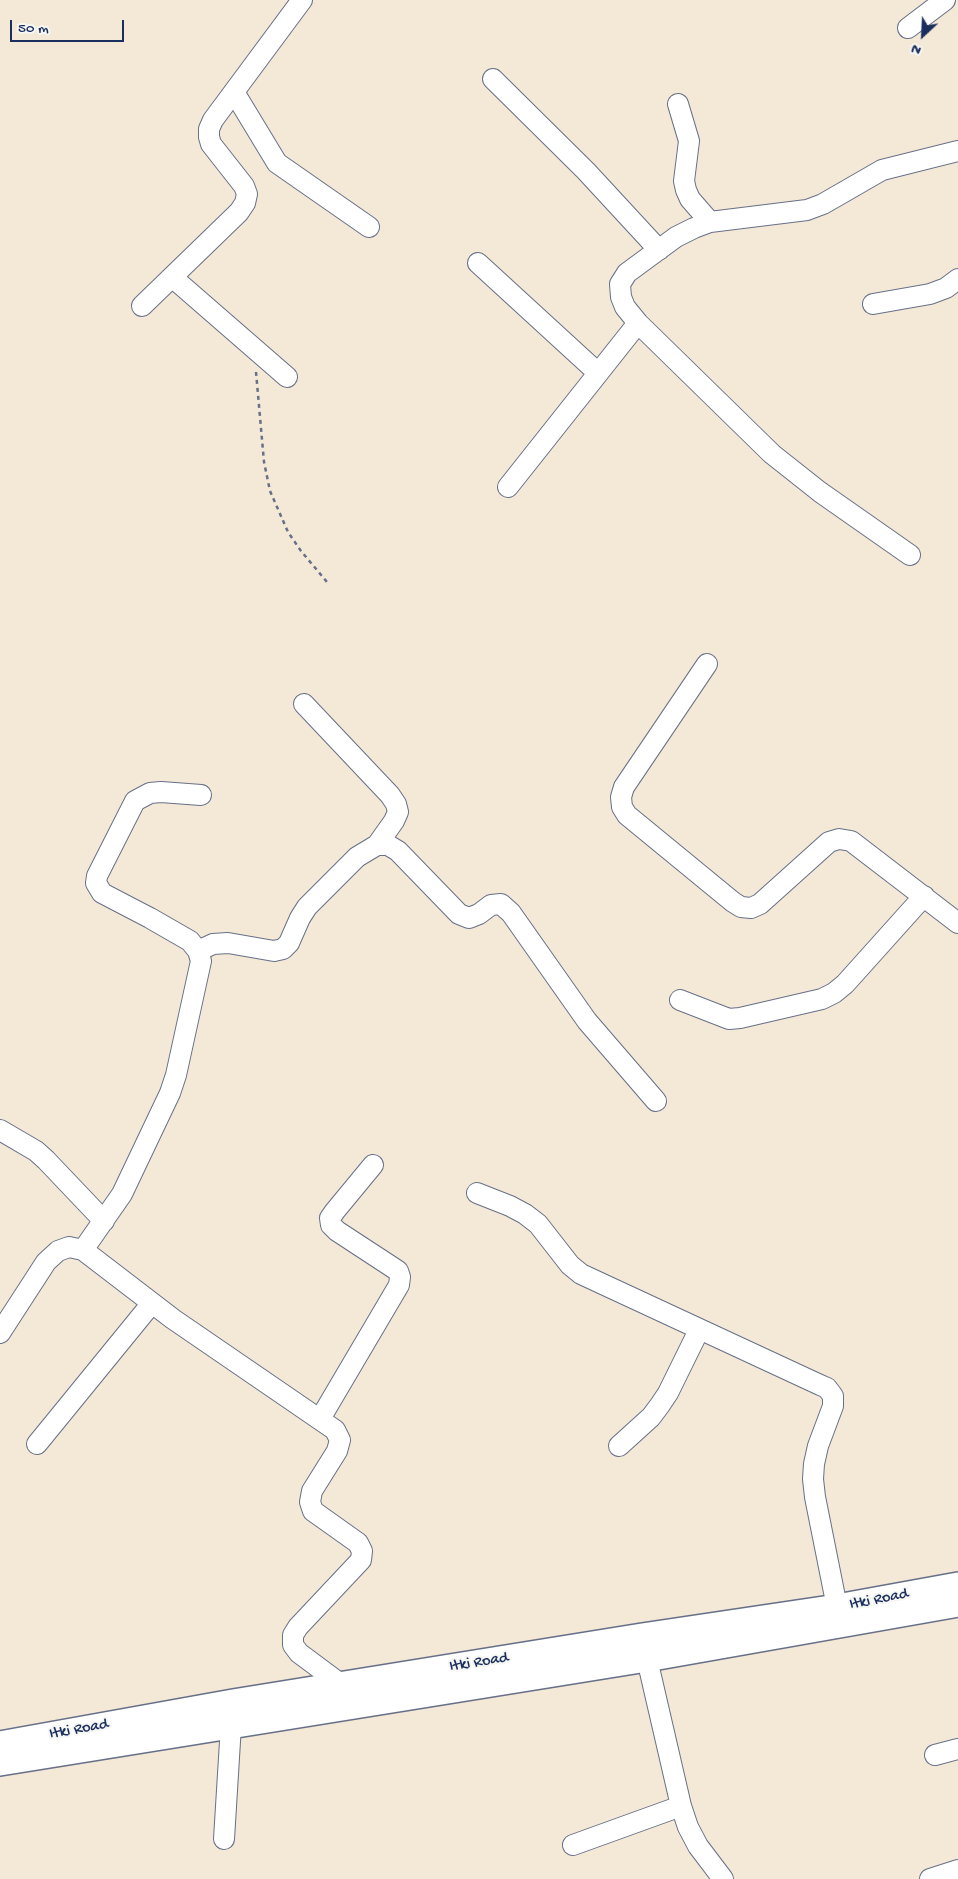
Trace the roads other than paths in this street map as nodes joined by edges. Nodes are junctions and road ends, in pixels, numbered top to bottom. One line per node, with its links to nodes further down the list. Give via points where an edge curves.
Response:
1 (302, 0): 5 (street)
2 (945, 0): 3 (street)
3 (908, 28)
4 (493, 78): 10 (street, via 586,171)
5 (234, 92): 9 (street, via 277,164); 12 (street, via 213,120 209,137 244,186 247,194 245,203)
6 (678, 104): 8 (street, via 689,141 684,181 686,190)
7 (958, 151): 8 (street, via 882,170 807,210)
8 (710, 222): 10 (street, via 676,237)
9 (369, 227)
10 (658, 250): 16 (street, via 627,273 620,284 625,307)
11 (478, 263): 17 (street)
12 (172, 277): 15 (street); 18 (street)
13 (958, 279): 14 (street, via 930,294)
14 (873, 304)
15 (142, 306)
16 (638, 324): 17 (street); 20 (street, via 790,470)
17 (598, 373): 19 (street)
18 (287, 377)
19 (508, 487)
20 (910, 554)
21 (706, 664): 25 (street, via 624,787 622,808 627,815 741,907 751,908 760,904 830,842 839,839 851,841)
22 (304, 704): 24 (street, via 396,804 398,812 394,821)
23 (201, 795): 27 (street, via 150,793 135,801 96,883 102,893 190,941)
24 (377, 845): 27 (street, via 356,857 307,907 283,949 274,951 228,943 213,944); 29 (street, via 388,845 398,851 459,914 469,918 491,905 501,904 511,913 587,1021)
25 (924, 896): 26 (street); 28 (street, via 834,994 740,1018 730,1018)
26 (958, 923)
27 (198, 951): 33 (street, via 199,972 170,1093 130,1178)
28 (680, 1000)
29 (656, 1101)
30 (0, 1130): 33 (street, via 41,1156)
31 (373, 1165): 38 (street, via 335,1210 330,1218 331,1225 398,1271 399,1285)
32 (477, 1193): 36 (street, via 510,1206 538,1224 581,1274)
33 (104, 1221): 34 (street)
34 (83, 1250): 35 (street); 37 (street, via 69,1247 58,1251 46,1262)
35 (152, 1303): 38 (street); 39 (street)
36 (698, 1330): 40 (street, via 660,1405); 43 (street, via 818,1384 833,1396 833,1406 818,1446 813,1478 814,1498)
37 (0, 1333)
38 (320, 1419): 45 (street, via 335,1430 340,1440 312,1491 310,1502 313,1511 358,1543 362,1551 361,1560 298,1627 293,1635 293,1645)
39 (38, 1444)
40 (619, 1446)
41 (958, 1585): 43 (main road, Itki Road)
42 (958, 1604): 44 (main road)
43 (837, 1607): 45 (main road, Itki Road)
44 (648, 1659): 46 (main road); 51 (street)
45 (342, 1685): 47 (main road, Itki Road)
46 (231, 1725): 50 (main road); 52 (street)
47 (0, 1744)
48 (958, 1749): 49 (street)
49 (935, 1755)
50 (0, 1763)
51 (681, 1806): 53 (street); 55 (street, via 698,1846)
52 (224, 1839)
53 (573, 1845)
54 (958, 1870): 56 (street)
55 (723, 1879)
56 (930, 1879)

